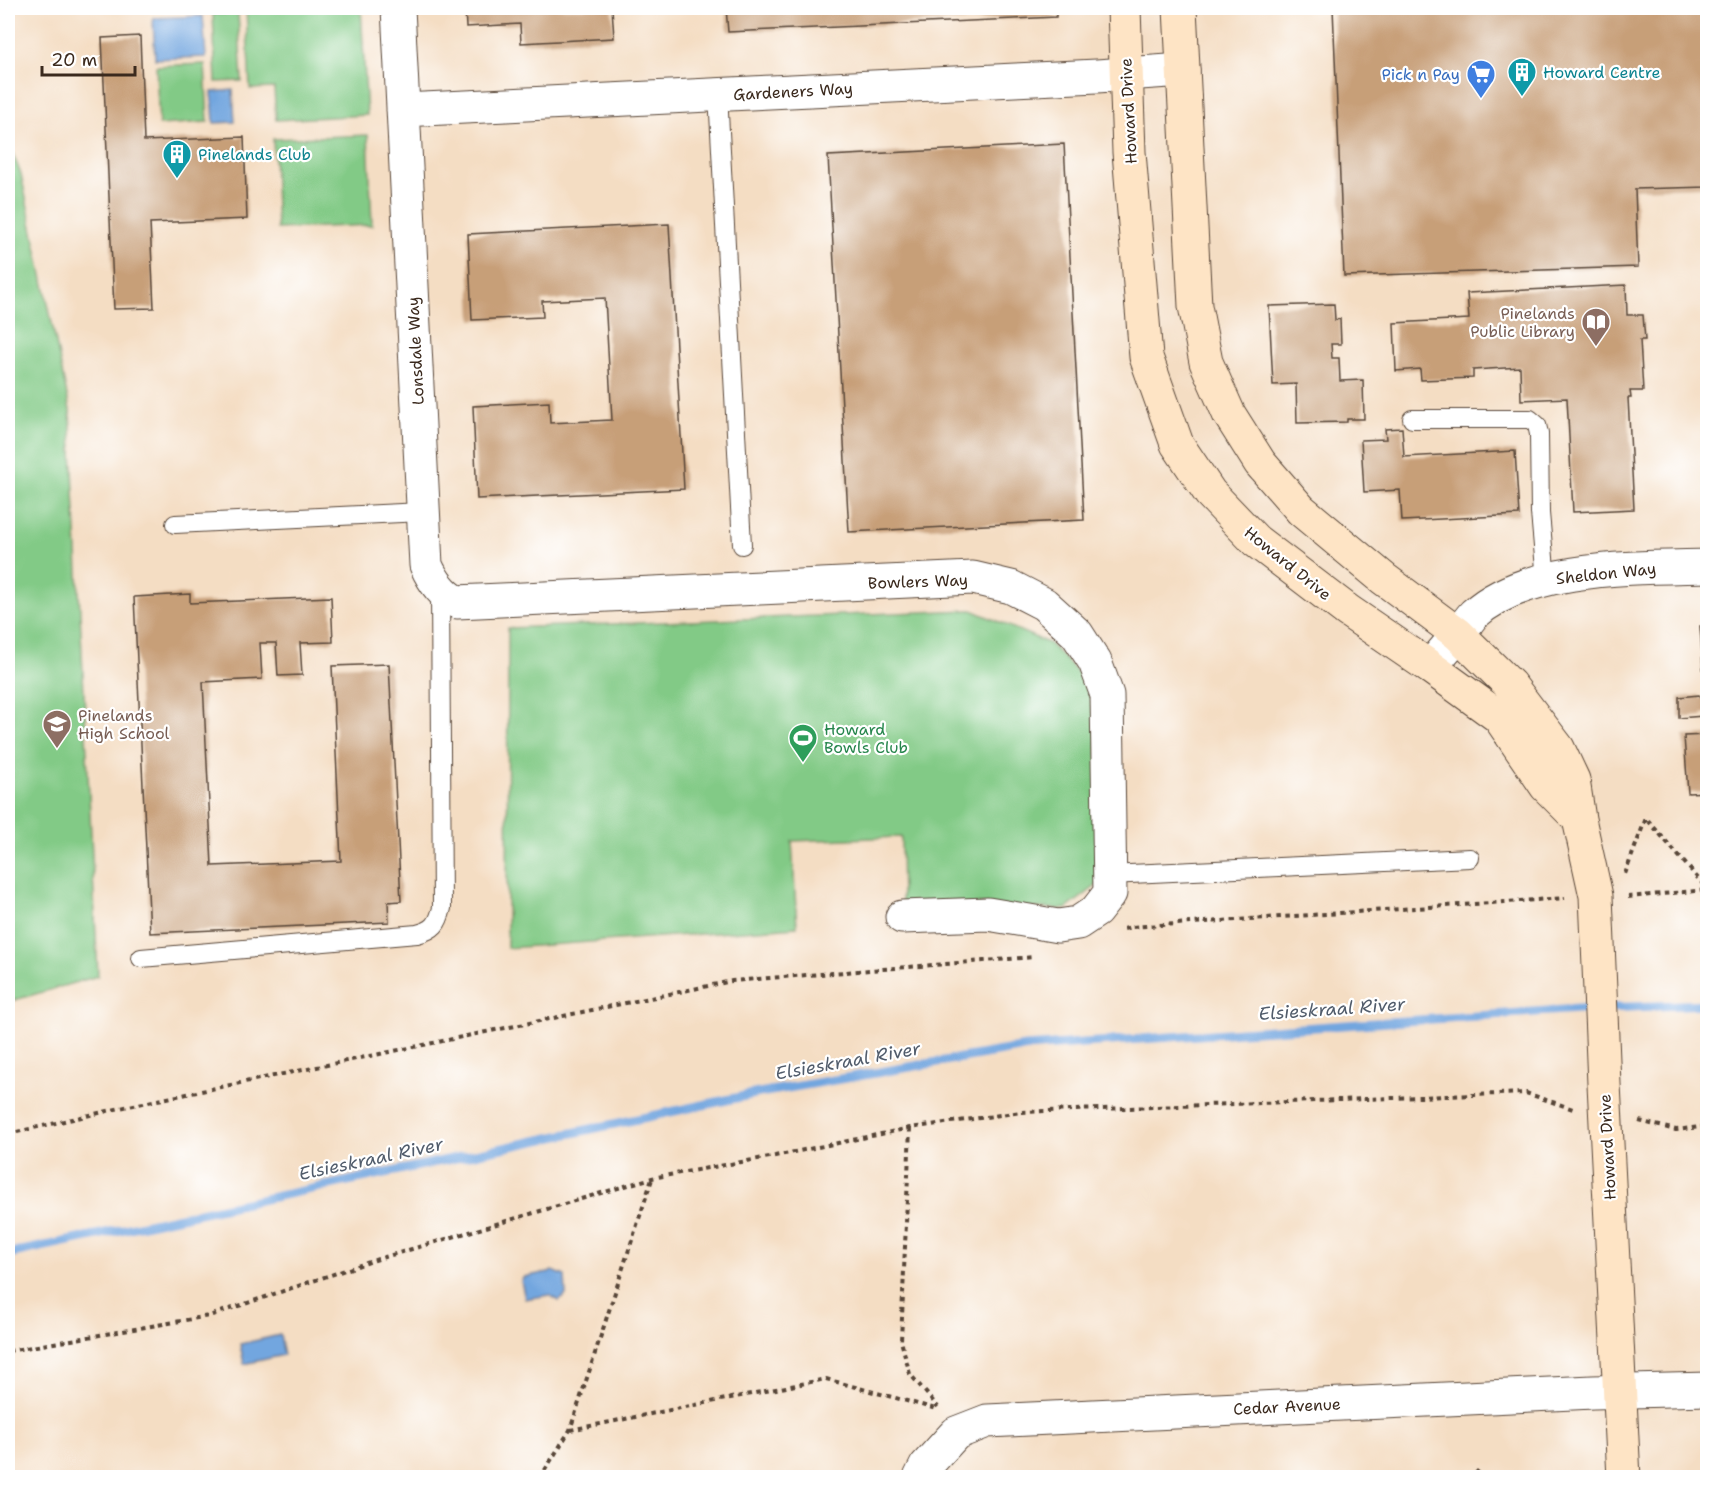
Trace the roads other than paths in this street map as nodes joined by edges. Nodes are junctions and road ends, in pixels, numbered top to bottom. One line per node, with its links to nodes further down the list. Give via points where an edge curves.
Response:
1 (398, 8): 7 (street, Lonsdale Way)
2 (1124, 8): 5 (street, Howard Drive)
3 (1180, 8): 4 (street, Howard Drive)
4 (1184, 70): 5 (street, Gardeners Way); 15 (street, Howard Drive, via 1195,306 1206,362 1229,414 1260,463 1301,510)
5 (1126, 74): 6 (street, Gardeners Way); 16 (street, Howard Drive, via 1146,357 1177,444 1210,493 1256,541 1348,611)
6 (718, 94): 7 (street, Gardeners Way); 11 (lane)
7 (403, 110): 9 (street, Lonsdale Way)
8 (1412, 419): 13 (lane, via 1530,419 1537,425)
9 (422, 512): 10 (lane); 14 (street, Lonsdale Way, via 426,565)
10 (175, 524)
11 (742, 545)
12 (1707, 566): 13 (street, Sheldon Way, via 1570,574)
13 (1546, 580): 15 (street, Sheldon Way, via 1503,594 1474,614)
14 (440, 588): 19 (street, Bowlers Way, via 458,602 973,578 1011,587 1044,604 1077,634 1095,662 1107,694); 21 (lane, via 439,921 429,931 417,934)
15 (1458, 634): 16 (street, Sheldon Way); 17 (street, Howard Drive, via 1510,685 1558,748 1573,780)
16 (1430, 666): 17 (street, Howard Drive, via 1499,717 1545,786)
17 (1579, 819): 23 (street, Howard Drive, via 1596,896)
18 (1470, 858): 19 (lane)
19 (1109, 875): 20 (street, Bowlers Way, via 1110,893 1078,923 1058,926 988,914)
20 (902, 916)
21 (141, 958)
22 (1707, 1389): 23 (street, Cedar Avenue)
23 (1621, 1391): 24 (street, Cedar Avenue, via 987,1421 956,1433); 25 (street, Howard Drive)
24 (920, 1478)
25 (1624, 1478)

